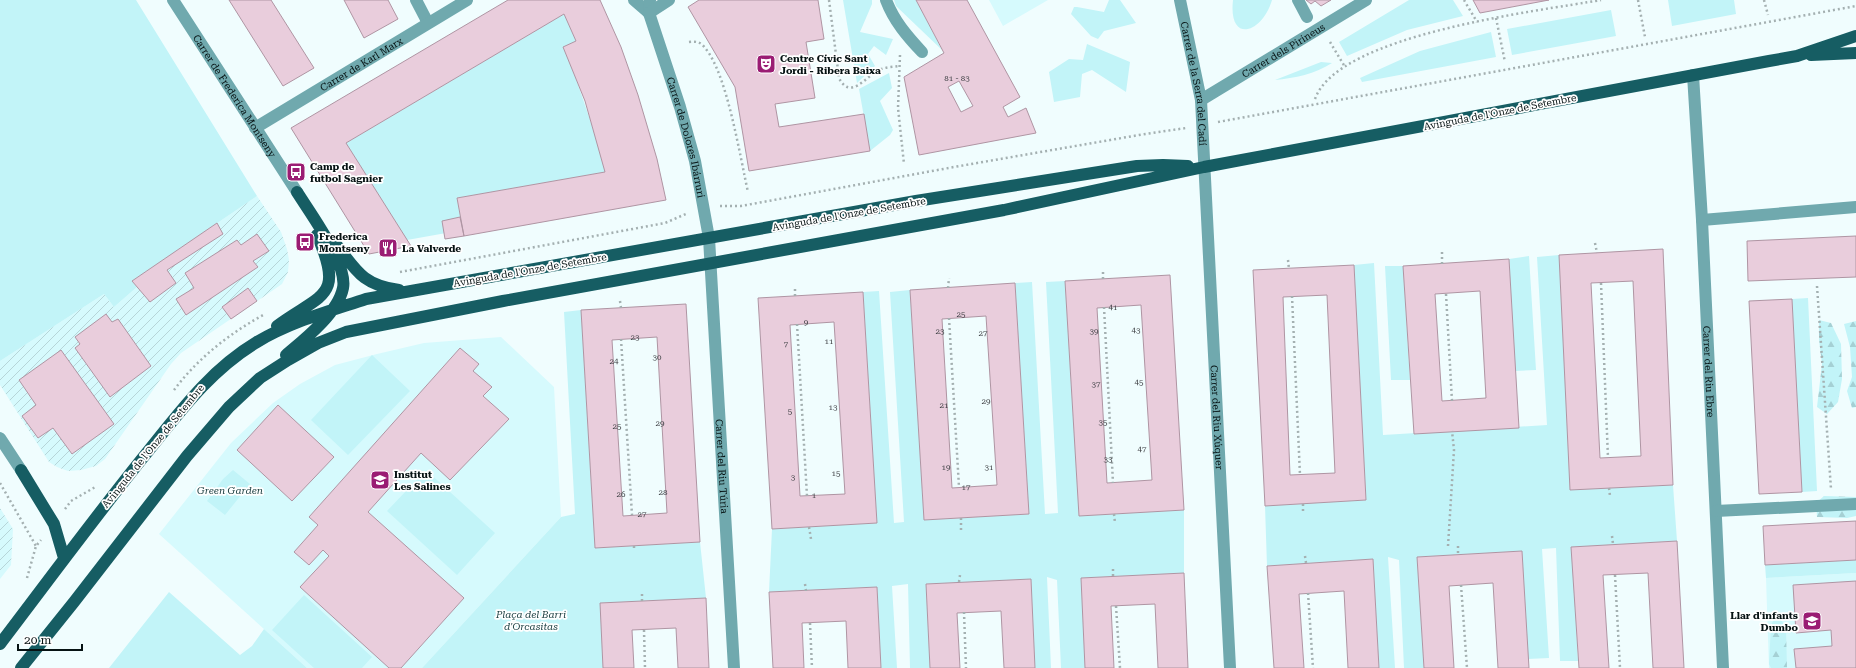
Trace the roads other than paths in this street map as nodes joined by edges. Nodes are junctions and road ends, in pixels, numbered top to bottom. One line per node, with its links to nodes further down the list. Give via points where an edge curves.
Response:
1 (173, 0): 20 (street, Carrer de Frederica Montseny)
2 (416, 0): 13 (street)
3 (467, 0): 13 (street, Carrer de Karl Marx)
4 (634, 0): 11 (street)
5 (650, 0): 11 (street, Carrer de Dolores Ibárruri)
6 (669, 0): 11 (street)
7 (886, 0): 15 (street, via 890,12 902,30)
8 (1180, 0): 19 (street, Carrer de la Serra del Cadí)
9 (1298, 0): 12 (street)
10 (1366, 0): 19 (street, Carrer dels Pirineus)
11 (649, 13): 25 (street, Carrer de Dolores Ibárruri, via 695,161)
12 (1307, 17)
13 (428, 23): 20 (street, Carrer de Karl Marx)
14 (1856, 36): 17 (main road, Avinguda de l'Onze de Setembre)
15 (922, 52)
16 (1856, 53): 17 (main road, Avinguda de l'Onze de Setembre)
17 (1797, 56): 18 (main road, Avinguda de l'Onze de Setembre)
18 (1693, 76): 21 (main road, Avinguda de l'Onze de Setembre); 24 (street, Carrer del Riu Ebre)
19 (1201, 100): 21 (street, Carrer de la Serra del Cadí)
20 (255, 128): 22 (street, Carrer de Frederica Montseny)
21 (1204, 167): 25 (main road, Avinguda de l'Onze de Setembre, via 1153,165 1118,169); 26 (main road, Avinguda de l'Onze de Setembre, via 1047,202); 39 (street, Carrer del Riu Xúquer)
22 (297, 192): 27 (main road, via 361,276 384,288); 28 (main road, via 326,238 341,269 343,288); 29 (main road, via 325,258 330,274 329,286 320,298)
23 (1856, 207): 24 (street)
24 (1702, 220): 34 (street, Carrer del Riu Ebre)
25 (709, 238): 26 (street, Carrer de Dolores Ibárruri); 27 (main road, Avinguda de l'Onze de Setembre)
26 (712, 264): 30 (main road, Avinguda de l'Onze de Setembre, via 346,332 318,343); 38 (street, Carrer del Riu Túria)
27 (410, 291): 28 (main road, Avinguda de l'Onze de Setembre, via 366,299)
28 (330, 311): 29 (main road, Avinguda de l'Onze de Setembre); 30 (main road, via 314,331)
29 (258, 342): 35 (main road, Avinguda de l'Onze de Setembre, via 209,379 185,405)
30 (260, 378): 37 (main road, Avinguda de l'Onze de Setembre, via 229,407 187,456)
31 (0, 438): 32 (street)
32 (21, 470): 35 (main road, via 54,524)
33 (1856, 504): 34 (street)
34 (1716, 511): 40 (street, Carrer del Riu Ebre)
35 (64, 558): 36 (main road, Avinguda de l'Onze de Setembre)
36 (0, 644)
37 (21, 668)
38 (734, 668)
39 (1230, 668)
40 (1723, 668)

